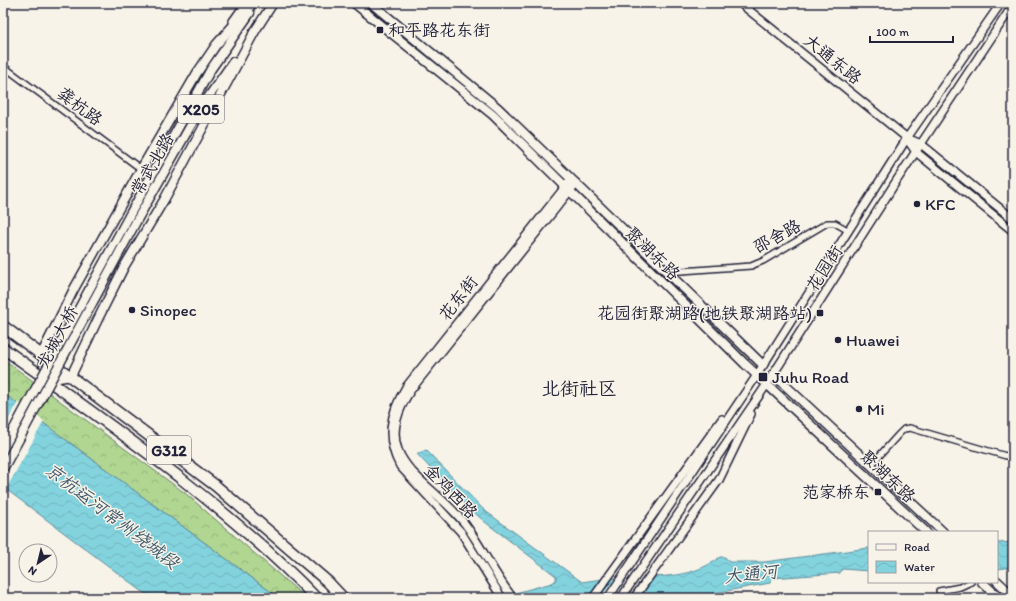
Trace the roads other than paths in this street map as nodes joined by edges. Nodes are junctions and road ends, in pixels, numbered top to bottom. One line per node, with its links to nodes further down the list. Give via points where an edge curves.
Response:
1 (246, 3): 11 (main road)
2 (253, 3): 11 (main road)
3 (257, 3): 13 (main road, 常武北路 / X205)
4 (274, 3): 10 (main road, 常武北路 / X205)
5 (354, 3): 19 (main road, 聚湖东路, via 493,115)
6 (371, 3): 18 (main road, 聚湖东路, via 498,108)
7 (740, 3): 14 (main road, 大通东路)
8 (1001, 3): 14 (main road, 花园街)
9 (1013, 5): 15 (main road, 花园街)
10 (255, 31): 22 (main road, 常武北路 / X205, via 200,110); 32 (main road, via 164,200 124,267)
11 (216, 45): 13 (main road); 17 (main road, via 197,72)
12 (3, 66): 17 (street, 龚杭路)
13 (211, 68): 20 (main road, 常武北路 / X205)
14 (907, 138): 15 (main road, 大通东路); 16 (main road, 大通东路); 23 (main road, 花园街)
15 (921, 144): 16 (main road, 花园街); 21 (main road, 大通东路)
16 (916, 152): 24 (main road, 大通东路); 30 (main road, 花园街)
17 (141, 169): 28 (main road, via 74,289)
18 (574, 181): 19 (main road, 花东街); 25 (main road, 聚湖东路)
19 (567, 190): 31 (main road, 聚湖东路); 35 (main road, 花东街, via 406,387 394,409 391,421)
20 (128, 216): 36 (main road, 龙城大桥, bridge)
21 (1013, 219)
22 (137, 220): 39 (main road, 龙城大桥, bridge)
23 (849, 231): 25 (street, 邵舍路, via 835,223 827,224 751,266); 29 (main road, 花园街)
24 (1013, 231)
25 (668, 272): 29 (main road, 聚湖东路)
26 (3, 326): 28 (highway, G312)
27 (3, 348): 33 (highway, G312)
28 (42, 353): 32 (highway, G312); 33 (main road)
29 (763, 365): 30 (main road, 聚湖东路); 31 (main road, 花园街)
30 (773, 374): 34 (main road, 花园街); 38 (main road, 聚湖东路)
31 (756, 375): 34 (main road, 聚湖东路); 51 (main road, via 696,453); 52 (main road, 花园街, bridge)
32 (71, 376): 33 (main road); 49 (highway, G312, via 216,486 328,582)
33 (47, 380): 48 (highway, G312, via 206,500)
34 (767, 384): 40 (main road, 聚湖东路); 53 (main road, 花园街); 54 (main road, via 719,480)
35 (394, 444): 46 (main road, 金鸡西路, via 395,456 400,466 458,528); 50 (main road, 金鸡西路, via 411,472 465,525)
36 (3, 449)
37 (1013, 453): 38 (street, via 1006,456 910,428 898,434)
38 (872, 465): 41 (main road, 聚湖东路)
39 (3, 469)
40 (925, 531)
41 (942, 531)
42 (998, 582): 47 (main road)
43 (969, 583): 45 (street)
44 (983, 583): 55 (main road)
45 (940, 591)
46 (500, 596)
47 (1013, 596)
48 (316, 598)
49 (343, 598)
50 (513, 598)
51 (593, 598)
52 (608, 598)
53 (621, 598)
54 (634, 598)
55 (999, 598)

